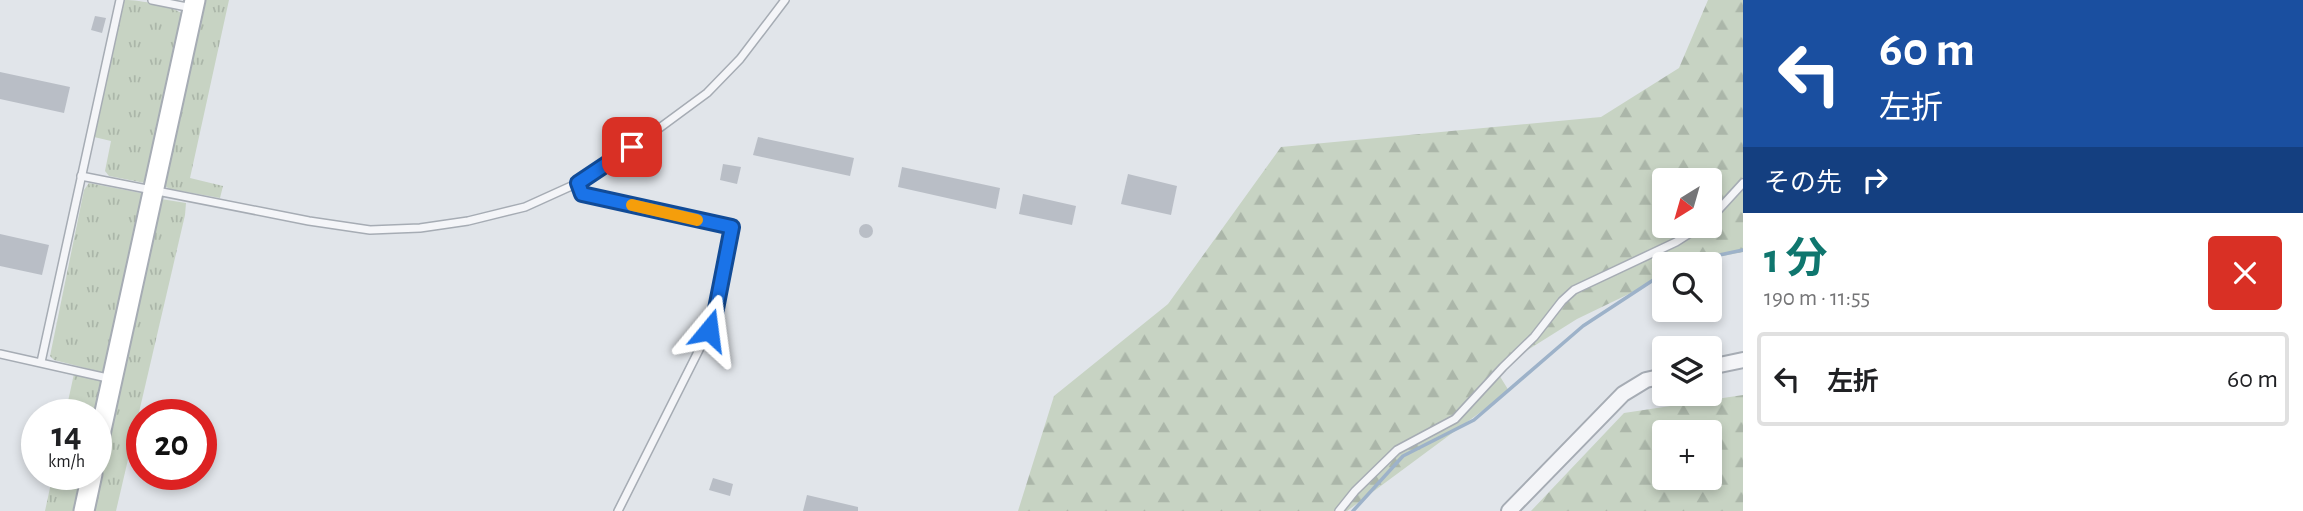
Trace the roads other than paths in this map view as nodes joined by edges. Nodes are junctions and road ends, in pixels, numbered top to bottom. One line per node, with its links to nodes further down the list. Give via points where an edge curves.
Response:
1 (120, 0): 5 (lane)
2 (152, 0): 4 (lane)
3 (785, 0): 6 (lane, via 707,93)
4 (194, 4): 8 (street)
5 (81, 176): 8 (lane); 13 (lane)
6 (578, 183): 8 (lane, via 525,207 468,221 370,230); 20 (lane, via 582,194 732,227 709,330)
7 (1743, 184): 9 (lane)
8 (153, 191): 15 (street)
9 (1722, 206)
10 (1682, 238): 21 (lane, via 1566,296 1534,337 1455,419 1397,450)
11 (0, 354): 13 (lane)
12 (1743, 360): 14 (street)
13 (41, 362): 15 (lane)
14 (1722, 364)
15 (112, 379): 17 (street)
16 (1652, 379): 22 (street, via 1623,394)
17 (108, 399)
18 (88, 490): 19 (street)
19 (83, 511)
20 (618, 511)
21 (1339, 511)
22 (1509, 511)

